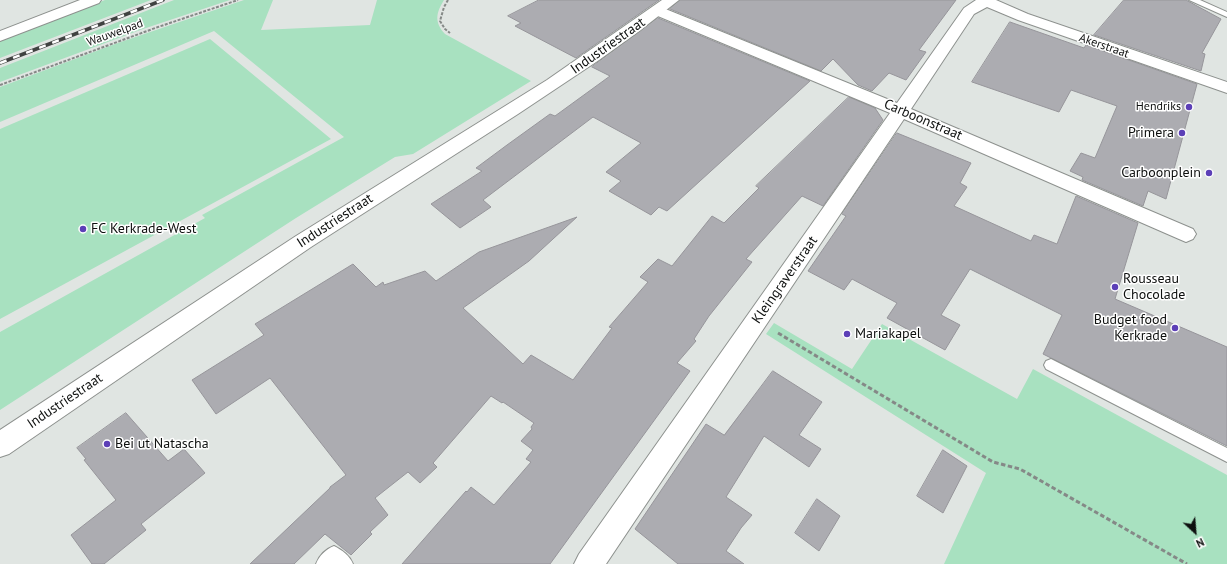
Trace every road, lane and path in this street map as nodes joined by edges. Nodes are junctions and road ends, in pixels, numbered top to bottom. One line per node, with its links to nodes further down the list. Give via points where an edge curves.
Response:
1 (94, 0): 9 (street)
2 (238, 0): 10 (path, Wauwelpad)
3 (448, 0): 8 (path, via 440,21)
4 (986, 0): 11 (street, Akerstraat, via 1023,18); 12 (street, Kleingraverstraat, via 969,11)
5 (1193, 0): 7 (lane)
6 (665, 5): 12 (street, Carboonstraat); 16 (street, Industriestraat, via 577,68 304,241)
7 (1227, 15)
8 (450, 33)
9 (0, 36)
10 (0, 85)
11 (1227, 88)
12 (901, 111): 13 (street, Carboonstraat); 14 (street, Kleingraverstraat)
13 (1186, 234)
14 (757, 320): 20 (street, Kleingraverstraat); 21 (path, via 993,462 1020,469)
15 (1051, 366): 17 (lane)
16 (0, 445)
17 (1227, 455)
18 (324, 564): 19 (lane, via 334,554)
19 (345, 564)
20 (589, 564)
21 (1187, 564)

